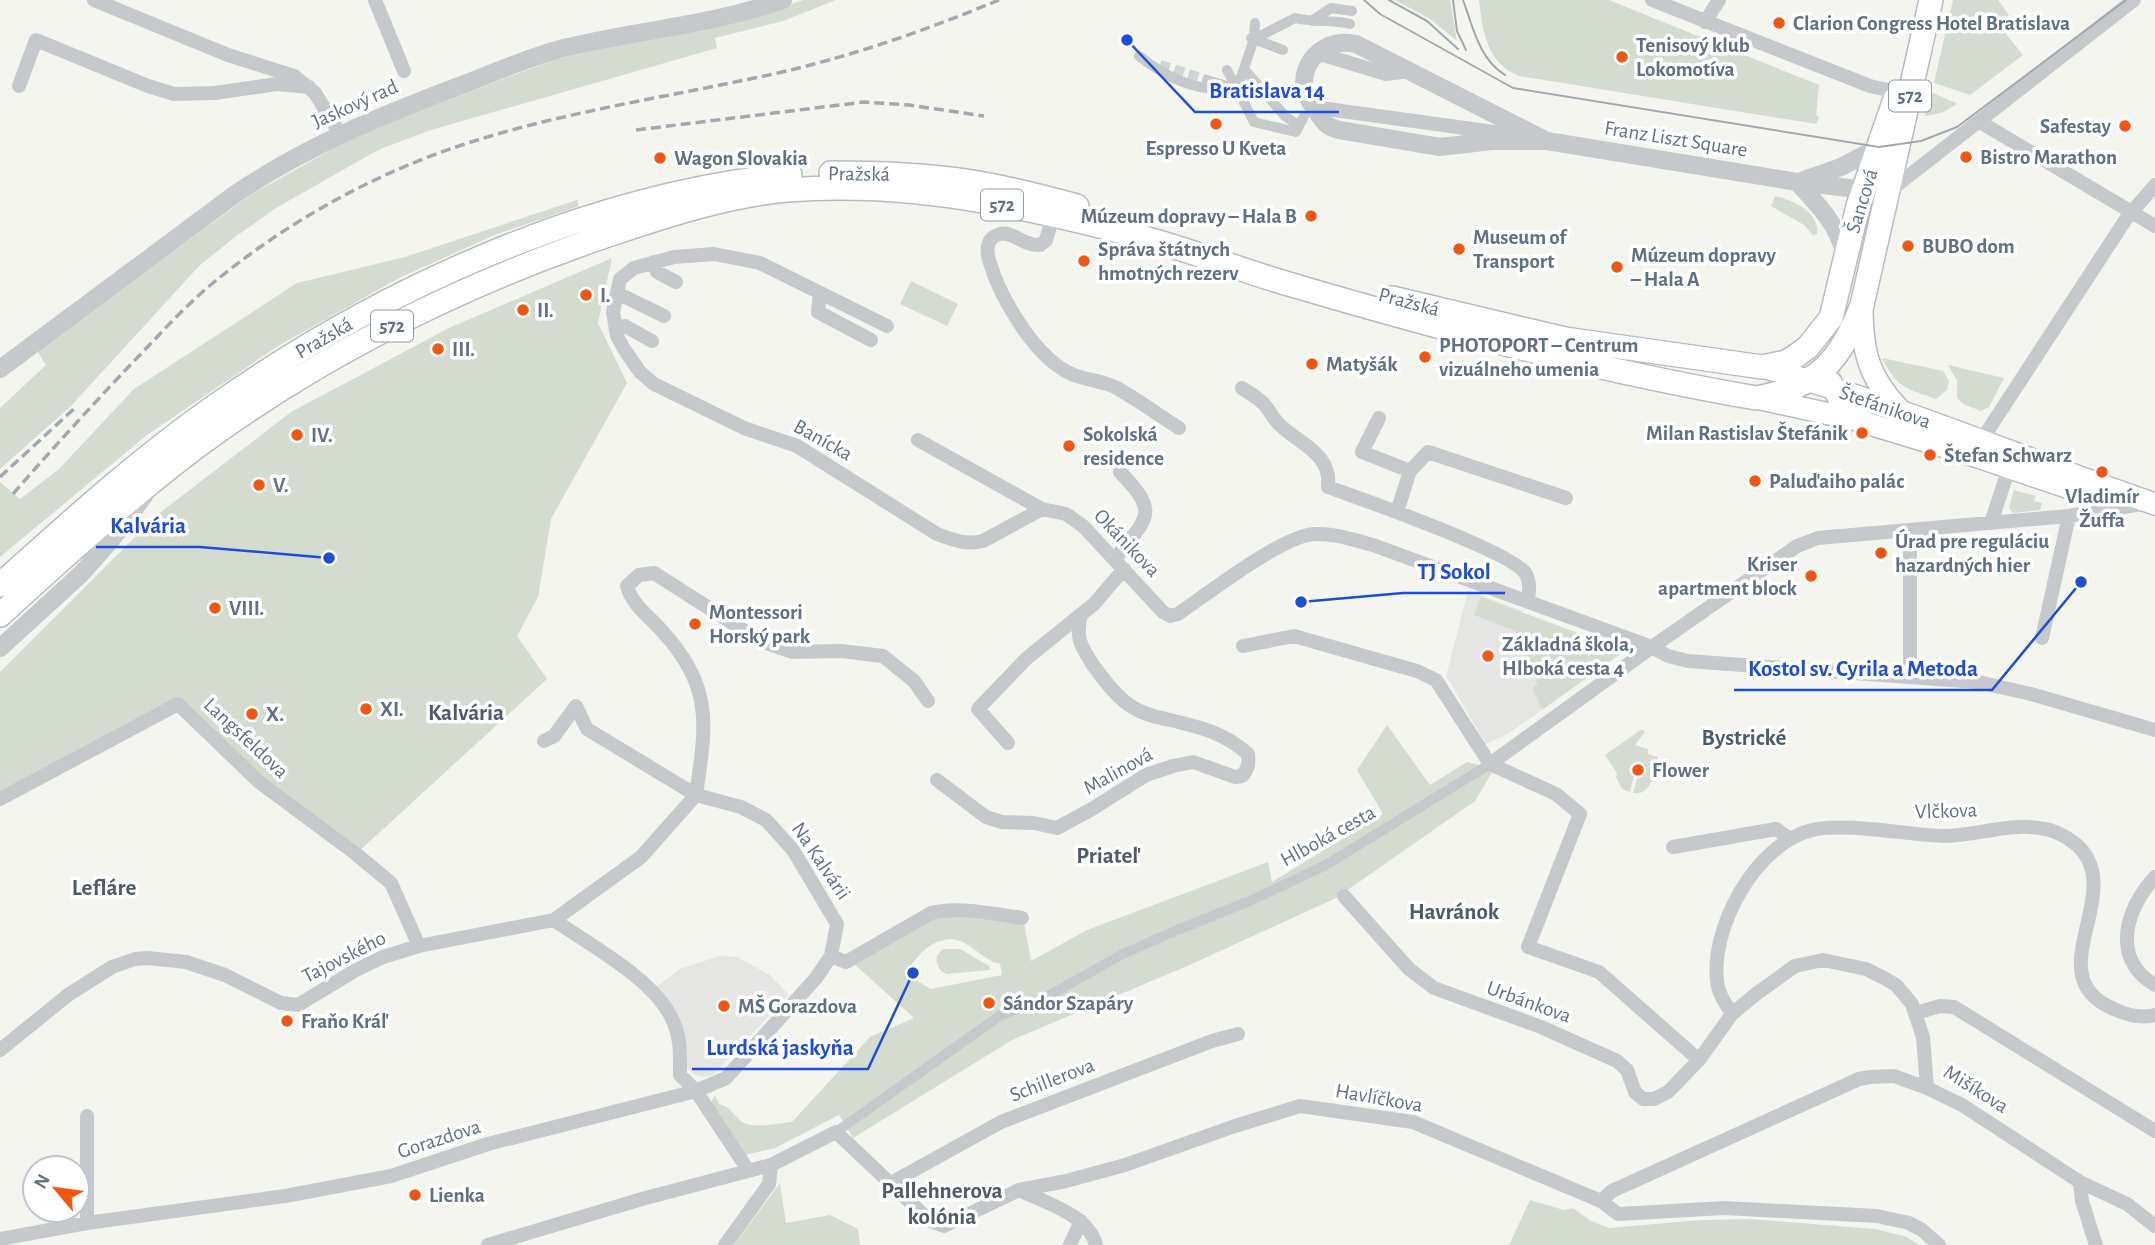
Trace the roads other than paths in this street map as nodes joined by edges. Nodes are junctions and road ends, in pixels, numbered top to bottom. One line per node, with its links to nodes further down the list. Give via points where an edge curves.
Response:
1 (94, 0): 23 (street, via 228,55 281,70)
2 (375, 0): 19 (street)
3 (783, 0): 9 (street, Jaskový rad)
4 (1652, 0): 12 (street)
5 (1718, 0): 12 (street)
6 (1918, 0): 24 (main road, Šancová / 572)
7 (1931, 0): 24 (main road, Šancová / 572)
8 (2134, 0): 27 (street)
9 (740, 6): 28 (street, Jaskový rad, via 718,20 535,57)
10 (1352, 11): 11 (street, via 1331,8)
11 (1310, 22): 14 (street, via 1328,19); 15 (street, via 1296,18)
12 (1706, 22): 24 (street, via 1870,86)
13 (1255, 23): 15 (street)
14 (1350, 24)
15 (1251, 38): 16 (street); 18 (street)
16 (1283, 50)
17 (1160, 65): 25 (street, via 1143,56 1163,73 1203,89)
18 (1244, 69): 25 (street); 26 (street, via 1285,116)
19 (404, 71)
20 (1227, 71): 25 (street)
21 (1207, 80): 25 (street)
22 (19, 86): 23 (street, via 36,40 174,94 277,84)
23 (309, 87): 28 (street)
24 (1905, 87): 30 (main road, Šancová / 572); 34 (main road, Šancová / 572)
25 (1237, 89): 26 (street, via 1254,122 1296,132)
26 (1305, 116): 29 (street, Franz Liszt Square, via 1333,128 1440,147); 29 (street, Franz Liszt Square, via 1308,66 1317,53 1337,42 1350,42)
27 (1980, 122): 34 (street); 35 (street)
28 (340, 134): 51 (street, Jaskový rad, via 234,195)
29 (1547, 141): 31 (street, Franz Liszt Square)
30 (1879, 147): 31 (street, Franz Liszt Square); 33 (main road, Šancová / 572)
31 (1797, 182): 33 (street, Franz Liszt Square); 38 (street, via 1833,222)
32 (2155, 185): 35 (street)
33 (1863, 190): 34 (street, Franz Liszt Square); 38 (main road, Šancová / 572)
34 (1888, 192): 43 (main road, Šancová / 572)
35 (2131, 211): 37 (street); 60 (street)
36 (1053, 216): 54 (main road, Pražská / 572, via 1156,241 1446,329); 58 (street, via 1040,245 1026,245 1006,234 994,237 988,245 996,279 1018,323 1054,363 1114,387); 64 (main road, Pražská / 572, via 963,198 838,188 771,192 649,221 532,262 395,324 262,401)
37 (2155, 226)
38 (1845, 256): 45 (main road, Šancová / 572)
39 (654, 262): 40 (street, via 657,272); 41 (street, via 634,268 620,279); 42 (street, via 696,255 736,258 760,263)
40 (676, 282)
41 (617, 293): 44 (street); 47 (street, Banícka)
42 (820, 293): 46 (street); 48 (street, via 818,312)
43 (1862, 305): 52 (main road, Šancová / 572, via 1851,334); 55 (main road, Šancová, via 1862,333 1870,367)
44 (664, 316)
45 (1831, 318): 50 (main road, Šancová / 572, via 1796,356); 52 (main road)
46 (887, 326)
47 (616, 328): 49 (street, via 625,326); 68 (street, Banícka, via 632,361 654,384 744,428 797,446 937,534 961,542 983,541)
48 (871, 340)
49 (652, 341)
50 (1762, 367): 52 (main road, Pražská); 74 (main road, Pražská / 572, via 1564,339 1449,313 1089,209 980,183 869,173 760,178 638,204 541,235 438,278 344,326 252,381 181,431)
51 (0, 369)
52 (1823, 378): 54 (main road, Pražská / 572); 55 (main road, Štefánikova); 57 (main road, Štefánikova, via 1842,406)
53 (1241, 388): 69 (street, via 1323,461 1328,487)
54 (1756, 398): 57 (main road, Pražská)
55 (1900, 411): 60 (main road, Štefánikova)
56 (1379, 418): 62 (street, via 1362,452)
57 (1866, 423): 61 (main road, Štefánikova)
58 (1179, 428)
59 (918, 440): 68 (street, Okánikova)
60 (1981, 441): 61 (main road, Štefánikova)
61 (2008, 459): 66 (main road, Štefánikova); 67 (main road, Štefánikova); 71 (street)
62 (1410, 471): 65 (street, via 1428,452); 69 (street)
63 (1120, 472): 73 (street, via 1141,493 1147,508)
64 (159, 477): 77 (main road, Pražská / 572); 82 (street, via 81,574)
65 (1566, 498)
66 (2125, 508): 67 (main road, Štefánikova); 70 (street, Hlboká cesta)
67 (2154, 508)
68 (1042, 509): 73 (street, Okánikova, via 1078,521)
69 (1397, 512): 76 (street, via 1517,565 1527,575)
70 (2069, 516): 71 (street, Hlboká cesta); 79 (street)
71 (1991, 523): 72 (street, Hlboká cesta)
72 (1910, 530): 81 (street, Hlboká cesta, via 1818,538 1797,546); 83 (street)
73 (1119, 564): 76 (street, Okánikova, via 1170,616 1300,536 1325,534 1373,545); 78 (street, via 1094,604)
74 (9, 573): 75 (main road, Pražská / 572)
75 (0, 585)
76 (1527, 601): 81 (street)
77 (0, 615)
78 (1080, 615): 87 (street, via 1027,658 978,709); 89 (street, Malinová, via 1078,638 1092,663 1131,707 1233,741 1248,754 1249,764 1242,776 1193,762 1173,766 1146,775 1057,828 986,817)
79 (2042, 638)
80 (1243, 646): 88 (street, via 1294,636 1436,680)
81 (1652, 647): 83 (street, via 1688,661); 88 (street, Hlboká cesta)
82 (0, 648)
83 (1910, 676): 85 (street, via 1978,682)
84 (928, 701): 90 (street, via 914,681 883,656 792,652 748,634 654,573 639,575 627,586 630,599 682,653 702,701 705,734)
85 (2155, 730)
86 (544, 741): 90 (street, Na Kalvárii, via 554,736 576,706 587,730)
87 (1008, 743)
88 (1490, 764): 106 (street, via 1556,794 1580,814 1528,947 1599,971); 111 (street, Hlboká cesta, via 1325,865 1001,1015)
89 (937, 780)
90 (696, 796): 97 (street, Tajovského, via 640,857); 99 (street, Na Kalvárii, via 755,813 788,843 837,924)
91 (0, 799): 98 (street, Langsfeldova, via 178,704 259,782 391,883)
92 (1790, 839): 93 (street, via 1776,829); 102 (street, Vlčkova, via 1771,853 1747,882 1723,932 1717,982); 103 (street, Vlčkova, via 1813,830 1844,828 1947,836 2028,827 2063,835 2083,852 2095,877 2083,940 2084,981 2108,1007 2138,1016)
93 (1673, 847)
94 (2155, 877): 100 (street, via 2136,905 2126,947 2137,971)
95 (1344, 896): 106 (street, Urbánkova, via 1409,969 1434,988 1617,1060 1643,1099 1660,1098)
96 (1022, 918): 99 (street, via 942,911 846,962)
97 (554, 920): 98 (street, Tajovského); 108 (street, via 657,995 678,1034 680,1074)
98 (419, 946): 105 (street, Tajovského, via 356,970 298,1005 281,1003 225,975 186,962 148,958 123,962 68,995)
99 (831, 956): 108 (street, Gorazdova, via 726,1078)
100 (2155, 985)
101 (1916, 1013): 102 (street, Mišíkova, via 1889,981 1866,970 1823,960 1795,966); 107 (street, Mišíkova); 110 (street, via 1954,1007)
102 (1732, 1014): 106 (street, Mišíkova)
103 (2155, 1015)
104 (1238, 1034): 116 (street, Schillerova, via 1001,1122)
105 (0, 1050)
106 (1699, 1060)
107 (1927, 1088): 115 (street, Mišíkova, via 1962,1105); 118 (street, via 1894,1076 1860,1079 1612,1191)
108 (696, 1091): 114 (street); 120 (street, Gorazdova, via 488,1144 391,1176 285,1196)
109 (87, 1116): 112 (street)
110 (2155, 1131)
111 (836, 1132): 113 (street); 116 (street, Havlíčkova)
112 (87, 1154)
113 (771, 1165): 114 (street); 125 (street, via 769,1184)
114 (748, 1170): 124 (street)
115 (2080, 1182): 122 (street, Mišíkova, via 2127,1204); 129 (street)
116 (889, 1184): 117 (street, Havlíčkova, via 930,1222 944,1226)
117 (1019, 1190): 118 (street, Havlíčkova, via 1125,1165 1300,1106 1413,1122); 119 (street)
118 (1601, 1201): 128 (street, Havlíčkova, via 1618,1214 1724,1208 1877,1216 1909,1223)
119 (1081, 1221): 126 (street); 127 (street)
120 (91, 1222)
121 (82, 1224): 123 (street, Gorazdova)
122 (2155, 1226)
123 (0, 1239)
124 (488, 1245)
125 (725, 1245)
126 (1070, 1245)
127 (1096, 1245)
128 (1939, 1245)
129 (2096, 1245)

